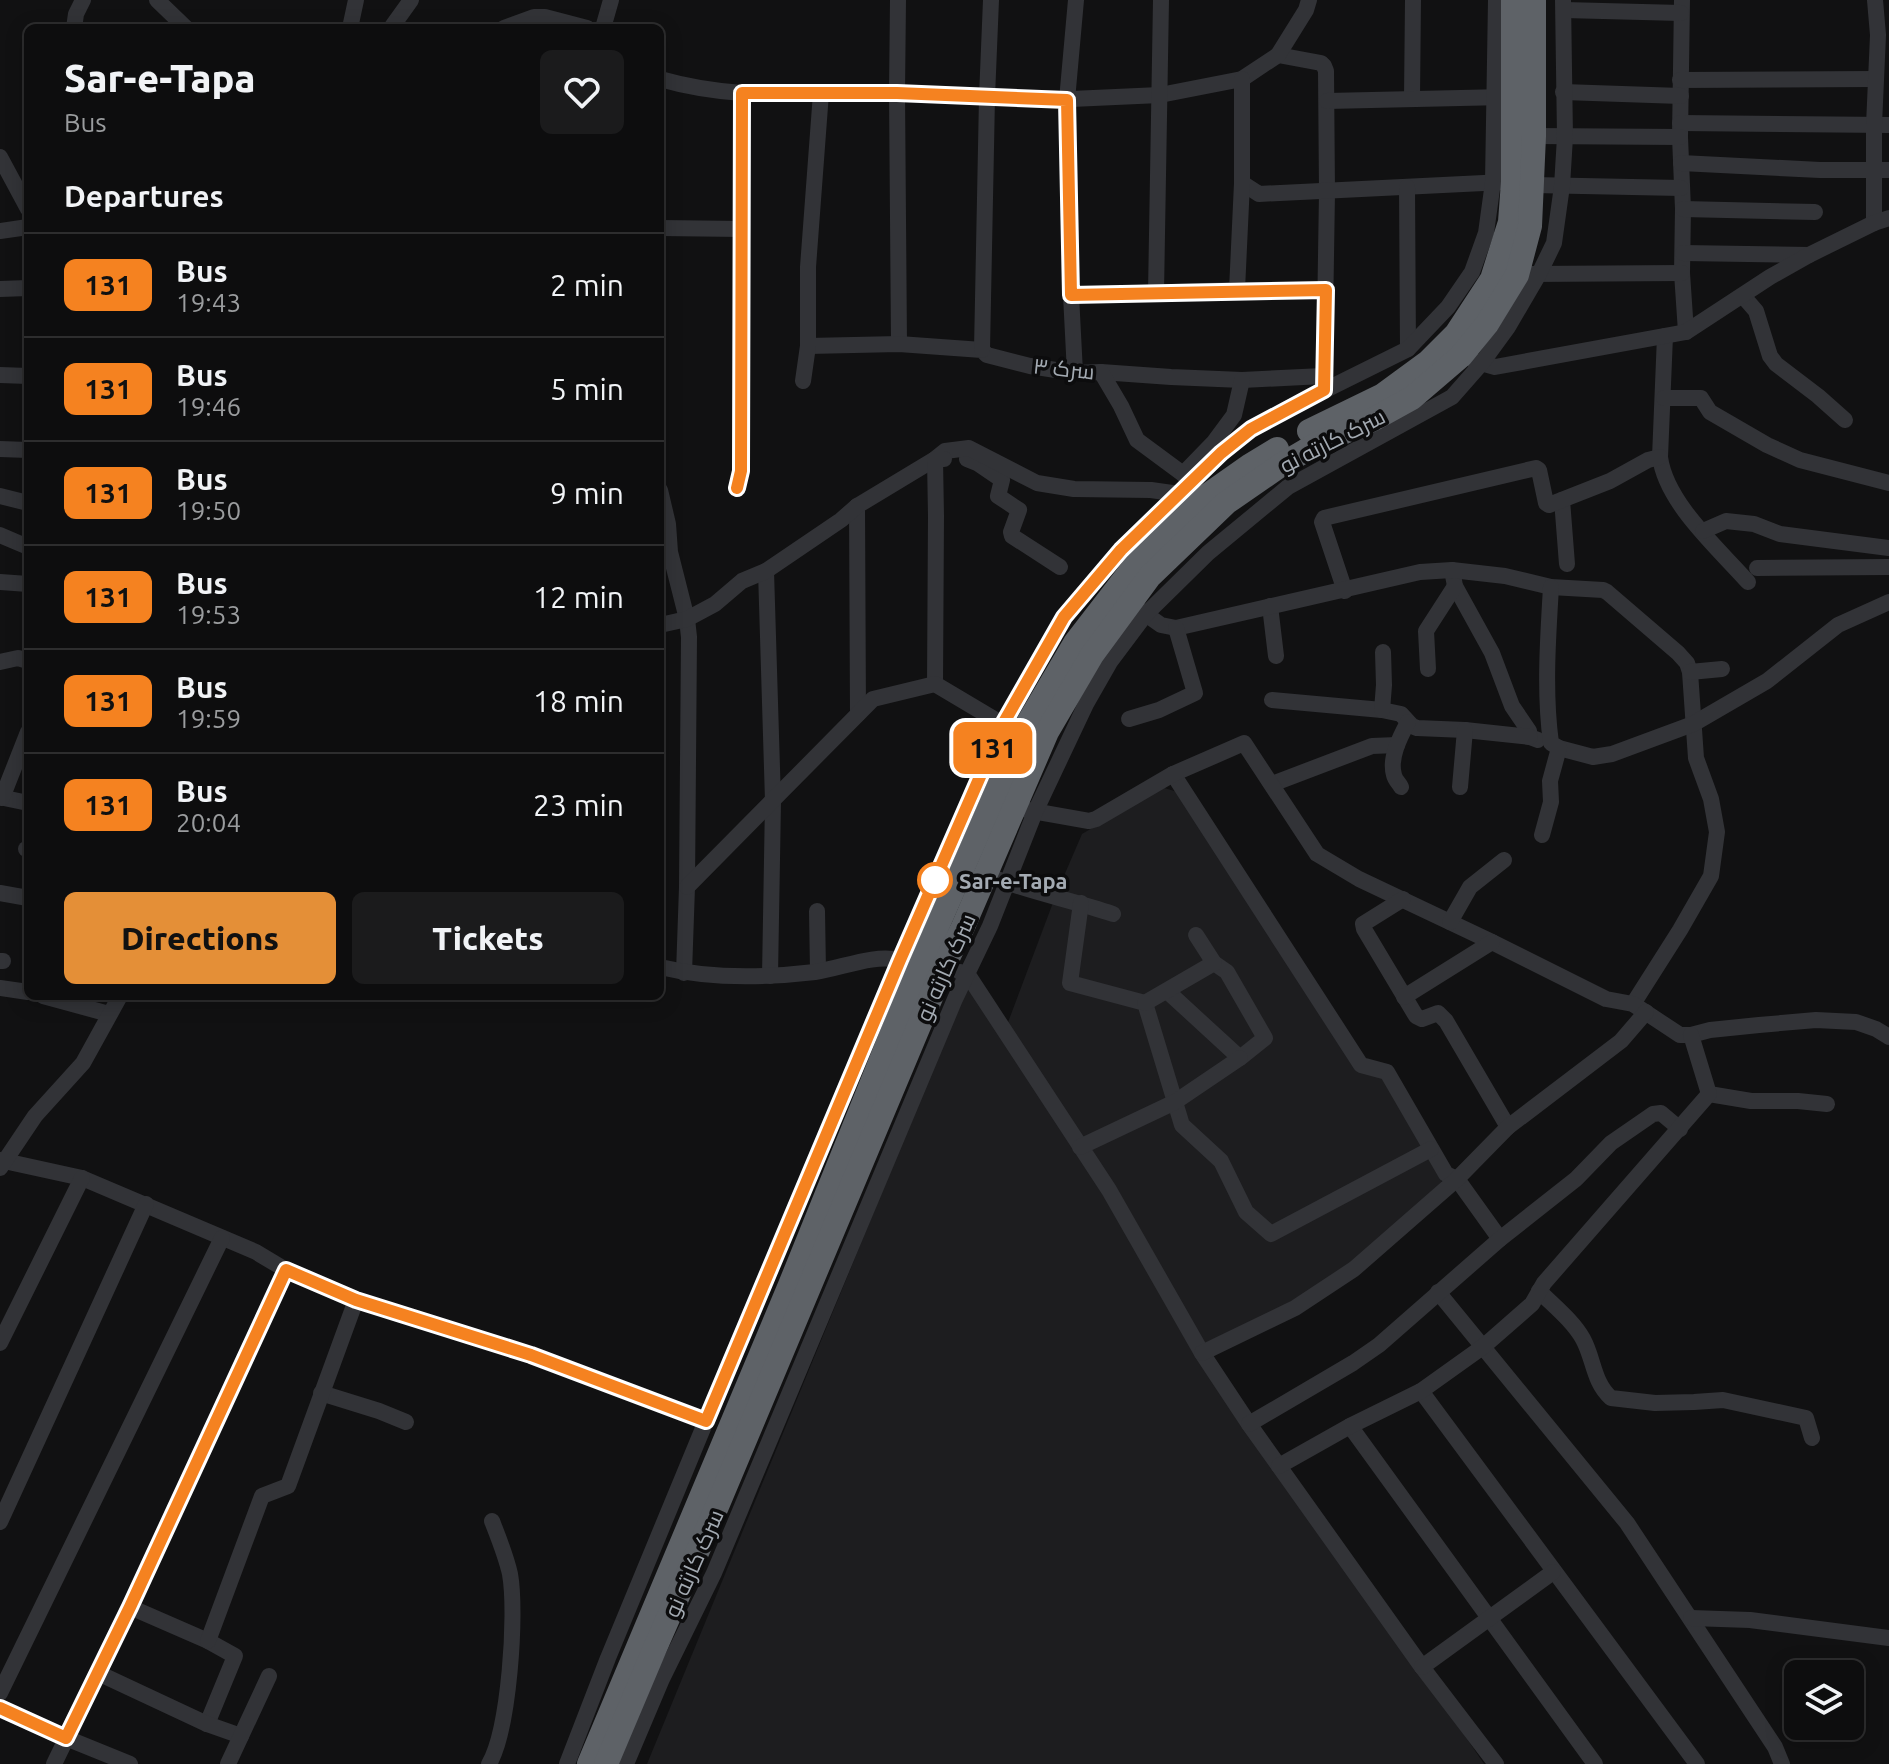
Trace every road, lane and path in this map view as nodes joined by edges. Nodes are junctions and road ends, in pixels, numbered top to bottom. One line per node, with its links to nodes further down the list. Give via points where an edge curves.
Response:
1 (83, 0): 20 (street)
2 (157, 0): 21 (street)
3 (356, 0): 22 (street)
4 (411, 0): 23 (street)
5 (540, 0): 19 (street)
6 (611, 0): 24 (street)
7 (898, 0): 34 (street)
8 (991, 0): 36 (street)
9 (1076, 0): 39 (street)
10 (1161, 0): 35 (street)
11 (1309, 0): 26 (street)
12 (1413, 0): 38 (street)
13 (1496, 0): 37 (street)
14 (1513, 0): 37 (highway, سرک کارته نو)
15 (1534, 0): 37 (highway, سرک کارته نو)
16 (1875, 0): 25 (street)
17 (1564, 5): 18 (street); 31 (street)
18 (1682, 7): 30 (street)
19 (541, 21)
20 (75, 24)
21 (182, 24)
22 (351, 24)
23 (394, 24)
24 (604, 24)
25 (1884, 35): 28 (street)
26 (1278, 55): 27 (street); 40 (street, via 1321,63)
27 (1242, 79): 35 (street); 48 (street)
28 (1875, 79): 30 (street); 41 (street)
29 (664, 80): 32 (street)
30 (1681, 88): 31 (street); 42 (street)
31 (1563, 92): 44 (street)
32 (742, 93): 33 (street); 60 (street)
33 (821, 93): 34 (street); 76 (street, via 808,267)
34 (897, 93): 36 (street); 75 (street)
35 (1160, 95): 39 (street); 70 (street)
36 (987, 97): 39 (street); 78 (street)
37 (1514, 97): 38 (street); 43 (highway, سرک کارته نو); 49 (highway, سرک کارته نو)
38 (1412, 98): 40 (street)
39 (1067, 100): 71 (street)
40 (1327, 101): 53 (street)
41 (1882, 125): 42 (street); 47 (street)
42 (1680, 130): 44 (street); 46 (street)
43 (1534, 136): 44 (street); 49 (highway, سرک کارته نو)
44 (1565, 137): 50 (street)
45 (0, 157): 54 (street)
46 (1681, 163): 47 (street); 52 (street)
47 (1881, 171): 57 (street)
48 (1242, 183): 53 (street, via 1259,194); 68 (street)
49 (1513, 183): 50 (street); 51 (street); 65 (highway, سرک کارته نو, via 1530,226); 77 (street, via 1472,272); 95 (highway, سرک کارته نو, via 1510,222 1492,279 1456,334 1428,362 1383,395 1249,466)
50 (1562, 186): 52 (street); 65 (street, via 1554,243)
51 (1407, 187): 53 (street); 77 (street)
52 (1681, 188): 55 (street)
53 (1327, 192): 69 (street)
54 (24, 202)
55 (1683, 209): 56 (street); 62 (street)
56 (1815, 212)
57 (1882, 220): 63 (street)
58 (24, 228): 61 (street)
59 (664, 228): 60 (street)
60 (742, 229): 94 (street)
61 (0, 231)
62 (1683, 253): 63 (street); 64 (street)
63 (1809, 255): 72 (street)
64 (1682, 273): 65 (street); 73 (street)
65 (1528, 274): 79 (highway, سرک کارته نو, via 1487,324)
66 (24, 288): 67 (street)
67 (0, 289)
68 (1237, 290): 69 (street); 70 (street)
69 (1326, 290): 86 (street)
70 (1156, 293): 71 (street)
71 (1071, 295): 81 (street)
72 (1743, 296): 73 (street); 88 (street, via 1756,311 1776,364)
73 (1686, 332): 74 (street)
74 (1665, 336): 79 (street, via 1495,367); 87 (street)
75 (899, 344): 76 (street, سرک ۳); 78 (street, سرک ۳)
76 (808, 346): 85 (street)
77 (1408, 349): 86 (street)
78 (982, 350): 81 (street, سرک ۳, via 1030,366)
79 (1471, 360): 108 (highway, سرک کارته نو, via 1374,419 1281,465); 117 (street, via 1452,397 1288,487)
80 (1101, 372): 81 (street, سرک ۳); 84 (street, سرک ۳); 95 (street, via 1137,440)
81 (1075, 373)
82 (0, 375): 83 (street)
83 (24, 376)
84 (1242, 380): 86 (street, سرک ۳); 95 (street, via 1234,415)
85 (803, 381)
86 (1324, 383): 95 (street, via 1251,429)
87 (1664, 398): 91 (street); 93 (street, via 1701,398 1710,412 1800,460)
88 (1845, 420)
89 (0, 449): 90 (street)
90 (24, 450)
91 (1660, 457): 97 (street); 101 (street, via 1679,506)
92 (935, 459): 95 (street, via 945,451 969,448 1037,483 1074,489); 99 (street); 106 (street, via 964,458 1002,480 998,496 1019,510 1012,536); 129 (street)
93 (1889, 483)
94 (737, 488)
95 (1188, 488): 108 (highway, سرک کارته نو, via 1185,513); 136 (street, via 1121,550 1064,617)
96 (0, 496): 98 (street)
97 (1562, 500): 105 (street); 114 (street, via 1547,504 1536,468 1324,518)
98 (24, 502)
99 (857, 506): 109 (street); 132 (street)
100 (664, 507): 118 (street)
101 (1703, 531): 104 (street, via 1726,521 1780,534); 107 (street, via 1753,575)
102 (0, 535): 103 (street)
103 (24, 545)
104 (1889, 548)
105 (1567, 564)
106 (1060, 567)
107 (1889, 567)
108 (1143, 570): 117 (highway, سرک کارته نو); 121 (highway, سرک کارته نو)
109 (766, 571): 118 (street); 147 (street)
110 (1453, 578): 113 (street, via 1505,576); 114 (street, via 1420,572); 126 (street, via 1426,631); 138 (street)
111 (0, 582): 112 (street)
112 (24, 584)
113 (1551, 587): 128 (street, via 1607,592 1678,653); 141 (street, via 1547,683)
114 (1345, 591): 116 (street)
115 (1889, 602): 135 (street, via 1838,625 1767,681)
116 (1270, 606): 120 (street); 123 (street)
117 (1138, 608): 120 (street, via 1161,625); 121 (highway, سرک کارته نو); 149 (street)
118 (687, 619): 119 (street); 153 (street)
119 (664, 624)
120 (1176, 628): 133 (street, via 1195,693)
121 (1083, 649): 136 (highway, سرک کارته نو); 149 (highway, سرک کارته نو, via 1047,732)
122 (1383, 652): 131 (street)
123 (1276, 656)
124 (24, 660): 125 (street)
125 (0, 662)
126 (1428, 669)
127 (1722, 669): 128 (street)
128 (1690, 672): 135 (street)
129 (935, 684): 132 (street, via 873,699); 136 (street)
130 (1272, 700): 131 (street)
131 (1382, 710): 134 (street, via 1401,714)
132 (858, 714): 147 (street)
133 (1129, 719)
134 (1408, 722): 137 (street, via 1417,728); 140 (street)
135 (1693, 724): 141 (street, via 1593,757); 177 (street, via 1696,758 1717,832 1711,876)
136 (1012, 729): 163 (street); 181 (highway, سرک کارته نو, via 909,991)
137 (1465, 730): 138 (street); 145 (street)
138 (1530, 737): 141 (street)
139 (24, 742): 146 (street)
140 (1397, 745): 143 (street, via 1372,746); 144 (street, via 1394,775)
141 (1555, 746): 150 (street, via 1551,802)
142 (1173, 774): 143 (street, via 1244,743); 149 (street, via 1089,821); 189 (street, via 1361,1065 1387,1072)
143 (1272, 784): 156 (street, via 1317,854)
144 (1401, 787)
145 (1460, 787)
146 (1, 798): 148 (street)
147 (773, 801): 153 (street); 169 (street)
148 (24, 802)
149 (1025, 809): 152 (highway, سرک کارته نو)
150 (1542, 835)
151 (1504, 860): 160 (street, via 1470,887)
152 (996, 878): 157 (street); 166 (highway, سرک کارته نو, via 963,927)
153 (687, 887): 168 (street)
154 (0, 893): 155 (street)
155 (24, 897)
156 (1403, 899): 160 (street); 173 (street, via 1363,926)
157 (1081, 903): 159 (street); 176 (street, via 1070,983)
158 (817, 911): 167 (street)
159 (1113, 914)
160 (1450, 922): 162 (street)
161 (1196, 935): 164 (street)
162 (1492, 942): 173 (street); 177 (street, via 1606,999)
163 (900, 960): 167 (street, via 885,957); 181 (street)
164 (1214, 963): 172 (street); 182 (street, via 1227,972 1265,1038)
165 (664, 968): 168 (street)
166 (956, 970): 188 (street, via 970,978); 213 (highway, سرک کارته نو); 221 (street, via 955,999 714,1573)
167 (818, 971): 169 (street)
168 (684, 973): 169 (street)
169 (770, 976)
170 (0, 988): 171 (street)
171 (24, 991)
172 (1167, 991): 176 (street); 182 (street)
173 (1404, 997): 186 (street, via 1420,1019 1441,1015)
174 (58, 1000): 178 (street)
175 (118, 1000): 178 (street)
176 (1145, 1003): 184 (street)
177 (1640, 1008): 179 (street, via 1680,1035); 186 (street, via 1621,1041)
178 (109, 1014): 190 (street, via 83,1063)
179 (1691, 1035): 180 (street, via 1816,1020 1856,1022); 183 (street)
180 (1889, 1037)
181 (879, 1038): 205 (street); 213 (highway, سرک کارته نو)
182 (1240, 1058): 184 (street)
183 (1709, 1094): 185 (street); 187 (street)
184 (1175, 1102): 188 (street); 189 (street, via 1182,1125 1221,1161 1246,1212 1271,1234)
185 (1827, 1104)
186 (1508, 1127): 192 (street)
187 (1680, 1129): 195 (street, via 1661,1113 1653,1114 1611,1143 1576,1179); 197 (street)
188 (1080, 1147): 202 (street)
189 (1431, 1149): 192 (street, via 1446,1174)
190 (2, 1163): 191 (street)
191 (82, 1178): 193 (street); 200 (street)
192 (1457, 1179): 195 (street); 202 (street, via 1354,1269 1295,1308)
193 (146, 1204): 194 (street); 212 (street)
194 (222, 1238): 196 (street); 224 (street)
195 (1500, 1239): 198 (street)
196 (286, 1270): 199 (street); 215 (street)
197 (1539, 1291): 201 (street, via 1532,1304); 209 (street, via 1578,1330 1611,1398 1655,1403 1723,1400 1806,1418)
198 (1438, 1292): 201 (street); 207 (street, via 1379,1345)
199 (356, 1300): 204 (street); 205 (street, via 531,1355)
200 (0, 1343)
201 (1484, 1346): 203 (street); 217 (street, via 1627,1523)
202 (1202, 1353): 207 (street)
203 (1421, 1391): 208 (street); 214 (street)
204 (321, 1393): 206 (street); 219 (street, via 288,1486 262,1496)
205 (706, 1421): 221 (street)
206 (406, 1422)
207 (1249, 1424): 210 (street)
208 (1350, 1426): 210 (street); 216 (street)
209 (1812, 1438)
210 (1279, 1466): 220 (street)
211 (492, 1521): 234 (street, via 508,1568 513,1617 502,1725)
212 (0, 1522)
213 (700, 1522): 221 (highway, سرک کارته نو)
214 (1553, 1572): 216 (street); 229 (street)
215 (130, 1607): 219 (street); 222 (street)
216 (1490, 1617): 220 (street); 240 (street)
217 (1691, 1618): 218 (street); 230 (street, via 1775,1747)
218 (1889, 1638)
219 (208, 1641): 226 (street, via 235,1656)
220 (1422, 1667): 239 (street)
221 (636, 1670): 235 (street); 236 (highway); 237 (highway, سرک کارته نو); 238 (street)
222 (98, 1673): 226 (street); 228 (street)
223 (269, 1676): 227 (street)
224 (0, 1693)
225 (0, 1708): 228 (street)
226 (207, 1724): 227 (street)
227 (241, 1736): 233 (street)
228 (66, 1738): 231 (street); 232 (street)
229 (1691, 1762)
230 (1780, 1763)
231 (54, 1764)
232 (130, 1764)
233 (228, 1764)
234 (489, 1764)
235 (567, 1764)
236 (589, 1764)
237 (606, 1764)
238 (626, 1764)
239 (1496, 1764)
240 (1595, 1764)

